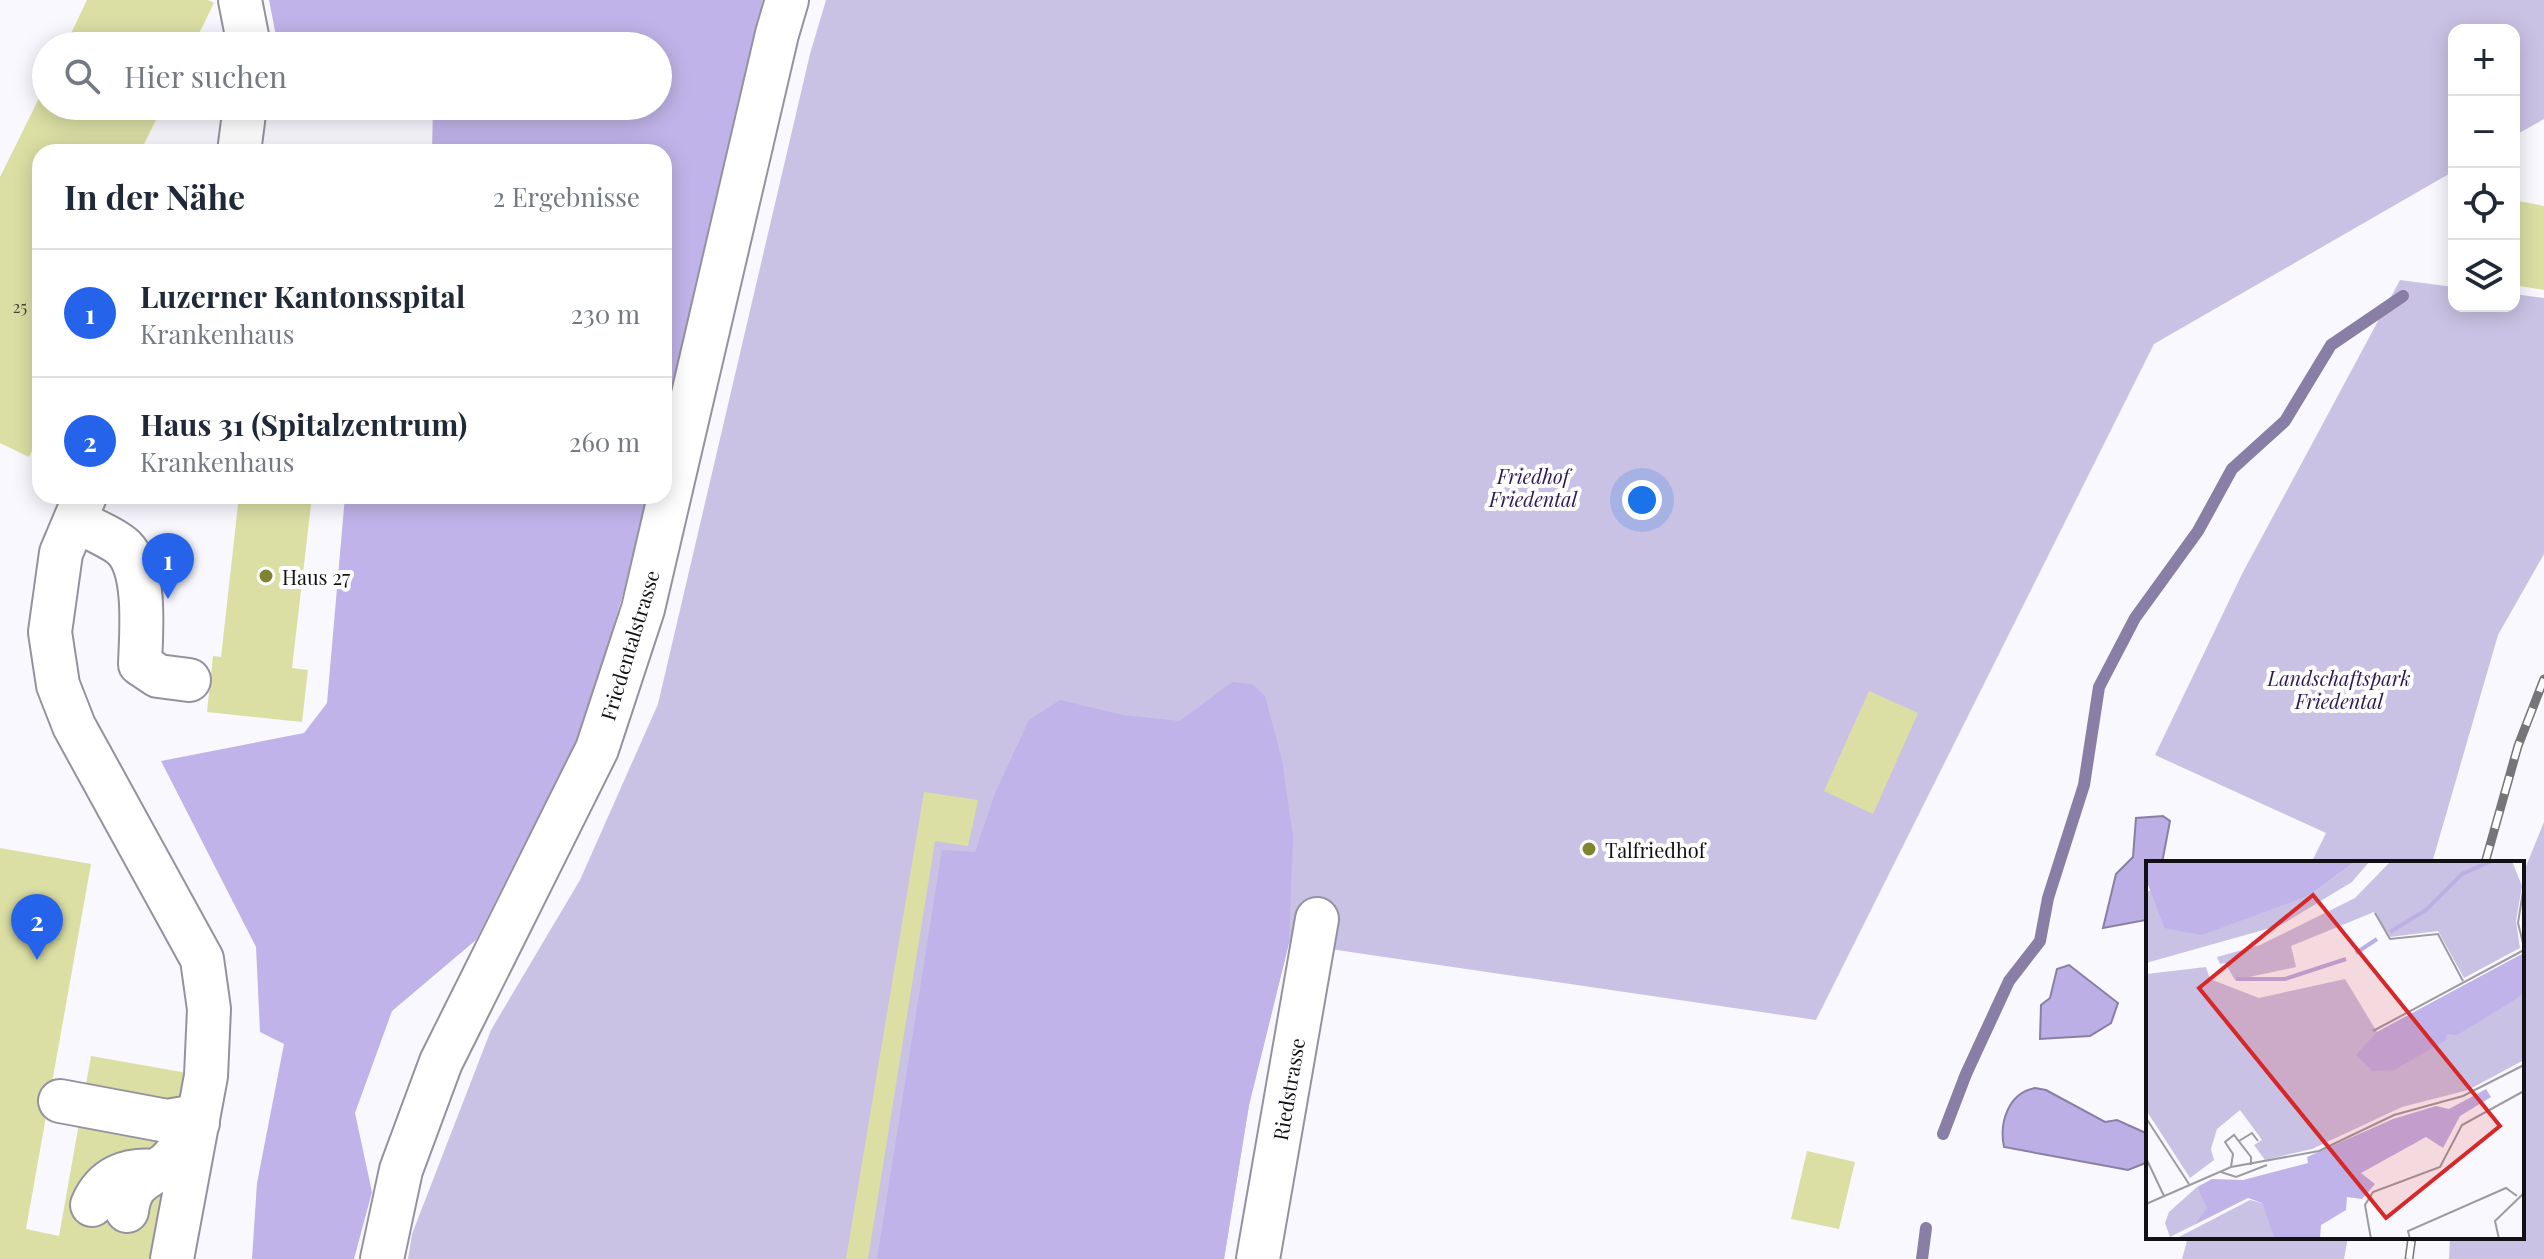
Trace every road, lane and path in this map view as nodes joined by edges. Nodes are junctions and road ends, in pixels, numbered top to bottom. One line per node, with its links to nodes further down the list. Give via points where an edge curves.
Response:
1 (240, 0): 3 (street)
2 (787, 0): 6 (street, Friedentalstrasse)
3 (246, 32)
4 (243, 120): 5 (street)
5 (240, 144)
6 (672, 485)
7 (667, 504): 17 (street, Friedentalstrasse, via 643,609 597,749 441,1062 401,1170)
8 (80, 508): 9 (street, via 124,548 135,569 142,607 140,664 158,676); 12 (street, via 61,553 50,632 58,685 74,726 202,959 209,1009)
9 (189, 680)
10 (1317, 919): 18 (street, Riedstrasse)
11 (60, 1101): 12 (street)
12 (198, 1123): 13 (street, via 166,1164); 14 (street)
13 (153, 1170): 14 (street, via 170,1176); 15 (street)
14 (183, 1198): 16 (street)
15 (109, 1208)
16 (172, 1259)
17 (382, 1259)
18 (1258, 1259)

